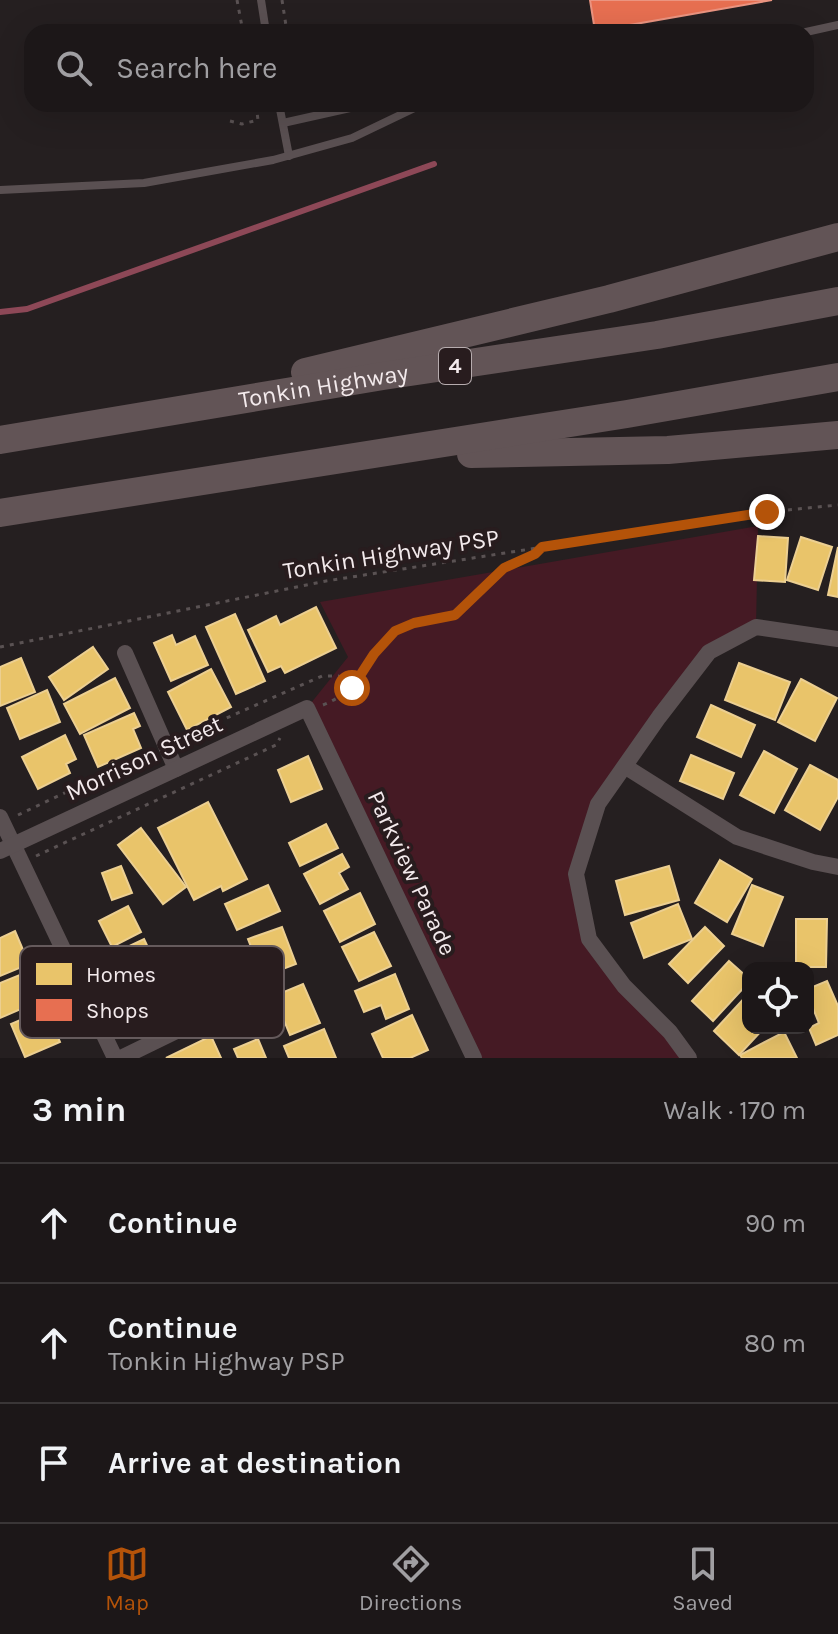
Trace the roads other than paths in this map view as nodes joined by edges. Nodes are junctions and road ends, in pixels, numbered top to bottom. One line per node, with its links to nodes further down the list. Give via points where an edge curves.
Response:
1 (261, 0): 2 (lane)
2 (265, 24)
3 (838, 28): 4 (lane)
4 (814, 32)
5 (281, 112): 8 (lane)
6 (332, 112): 8 (lane)
7 (406, 112): 9 (lane, via 352,138)
8 (283, 123): 9 (lane)
9 (289, 156): 10 (lane, via 144,183)
10 (0, 190)
11 (838, 237): 14 (highway, via 609,299)
12 (838, 301): 14 (highway, Tonkin Highway / 4)
13 (838, 377): 17 (highway)
14 (71, 429): 16 (highway, Tonkin Highway / 4)
15 (838, 435): 17 (highway, via 668,450)
16 (0, 440)
17 (367, 456): 18 (highway)
18 (0, 513)
19 (838, 639): 22 (street, via 756,627 709,652)
20 (125, 653): 23 (street)
21 (307, 708): 23 (street, Morrison Street); 31 (street, Parkview Parade)
22 (626, 767): 26 (street, via 737,837); 32 (street, via 598,804 576,874 589,939)
23 (176, 769): 25 (street, Morrison Street)
24 (0, 817): 25 (street)
25 (6, 848): 27 (street)
26 (838, 867)
27 (58, 946)
28 (107, 1038): 30 (street)
29 (160, 1038): 30 (street)
30 (118, 1058)
31 (474, 1058)
32 (689, 1058)

